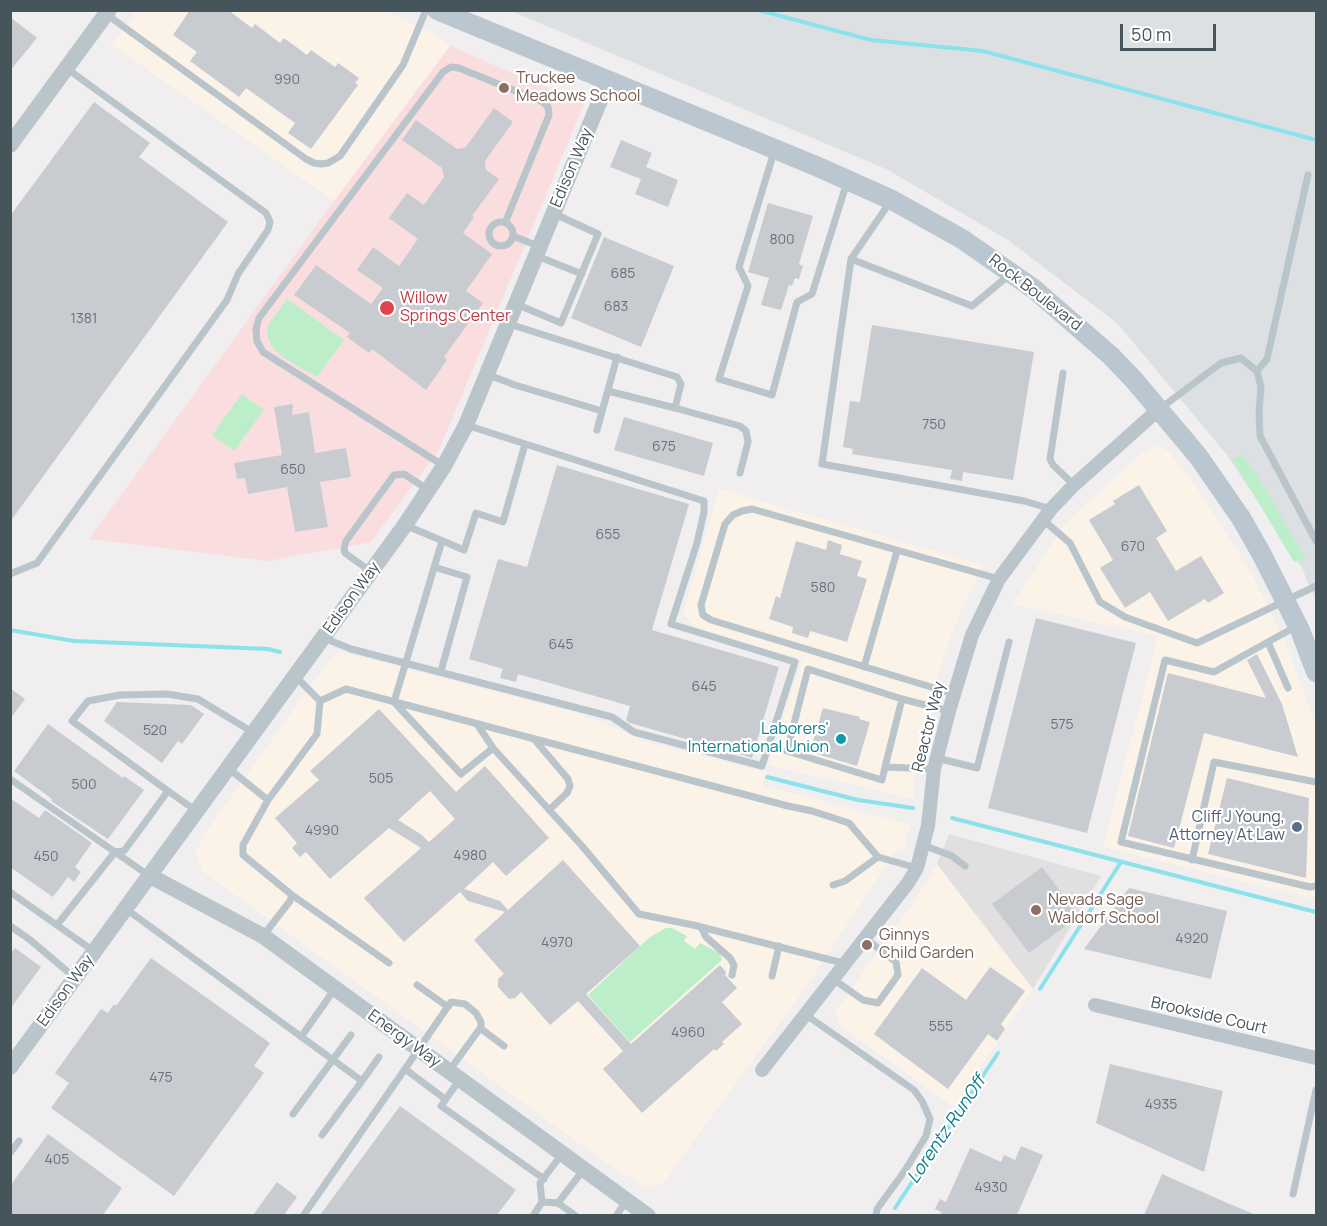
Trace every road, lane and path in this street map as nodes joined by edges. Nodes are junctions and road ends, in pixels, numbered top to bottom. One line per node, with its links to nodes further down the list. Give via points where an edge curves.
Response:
1 (426, 10): 3 (lane, via 403,65 340,156 321,164 306,159)
2 (437, 10): 5 (main road, Rock Boulevard)
3 (108, 12): 4 (street)
4 (66, 68): 6 (street); 42 (lane, via 266,213 270,222 227,300 37,562)
5 (608, 81): 7 (main road, Rock Boulevard); 11 (street, Edison Way)
6 (10, 145)
7 (775, 149): 9 (main road, Rock Boulevard); 9 (lane, via 738,267 748,286 719,379 772,395 798,302 812,294)
8 (1308, 175): 21 (lane, via 1267,359)
9 (848, 180): 10 (main road, Rock Boulevard)
10 (892, 200): 15 (lane); 16 (main road, Rock Boulevard, via 962,239)
11 (552, 213): 14 (street, Edison Way); 17 (lane, via 598,234)
12 (505, 223): 13 (lane); 13 (lane, via 497,222 490,227 491,242 502,246); 31 (lane, via 549,115 548,107 451,67 443,72 259,318 257,341 263,352)
13 (513, 236): 14 (lane)
14 (537, 251): 17 (lane); 18 (street, Edison Way)
15 (851, 259): 16 (lane, via 972,306); 35 (lane, via 822,464 1024,501)
16 (1011, 273): 26 (main road, Rock Boulevard, via 1110,356)
17 (582, 274): 18 (lane, via 561,323)
18 (515, 304): 19 (street, Edison Way)
19 (507, 324): 20 (lane); 23 (street, Edison Way)
20 (617, 357): 24 (lane); 25 (lane, via 677,377 681,384)
21 (1257, 371): 26 (lane, via 1241,358 1221,363); 38 (lane, via 1261,387 1260,436)
22 (1063, 373): 33 (lane, via 1050,459)
23 (486, 374): 27 (lane); 28 (street, Edison Way)
24 (608, 391): 25 (lane); 27 (lane)
25 (675, 408): 32 (lane, via 746,431 748,442)
26 (1158, 410): 33 (street, Reactor Way); 45 (main road, Rock Boulevard, via 1220,486)
27 (602, 411): 29 (lane)
28 (466, 424): 30 (lane); 31 (street, Edison Way)
29 (597, 430)
30 (525, 444): 37 (lane, via 503,522 476,513 464,550); 52 (lane, via 704,501 696,543 671,624 795,662 762,766 634,732 612,717)
31 (444, 466): 34 (street, Edison Way)
32 (740, 473)
33 (1074, 485): 35 (street, Reactor Way)
34 (429, 491): 36 (street, Edison Way); 41 (lane, via 404,474 394,475 346,541 345,553)
35 (1046, 514): 43 (street, Reactor Way); 45 (lane, via 1070,543 1100,602 1125,617 1197,643)
36 (405, 525): 37 (lane); 41 (street, Edison Way)
37 (442, 541): 40 (lane)
38 (1317, 541)
39 (897, 551): 43 (lane); 51 (lane); 51 (lane, via 752,509 742,511 725,524 701,605 703,615 711,620)
40 (434, 567): 50 (lane); 52 (lane, via 467,577)
41 (371, 572): 47 (street, Edison Way)
42 (10, 574)
43 (999, 579): 56 (street, Reactor Way, via 972,635)
44 (1317, 586): 45 (lane)
45 (1286, 602): 46 (main road, Rock Boulevard)
46 (1298, 626): 49 (lane); 53 (main road, Rock Boulevard)
47 (323, 638): 50 (lane); 54 (street, Edison Way)
48 (1009, 642): 65 (lane, via 977,768)
49 (1268, 642): 55 (lane); 77 (lane, via 1214,672 1165,660 1121,842)
50 (404, 662): 52 (lane); 59 (lane)
51 (864, 667): 56 (lane)
52 (441, 671)
53 (1317, 672)
54 (295, 676): 58 (lane); 62 (street, Edison Way)
55 (1288, 688)
56 (954, 694): 60 (street, Reactor Way)
57 (902, 699): 60 (lane); 66 (lane); 66 (lane, via 808,669 787,751 882,780)
58 (320, 702): 59 (lane, via 346,689); 71 (lane, via 317,734)
59 (394, 702): 61 (lane); 64 (lane, via 461,774)
60 (948, 711): 65 (street, Reactor Way)
61 (477, 723): 63 (lane); 64 (lane)
62 (254, 733): 67 (street, Edison Way); 70 (lane, via 198,699 167,694 88,700 72,721)
63 (534, 739): 72 (lane, via 570,786); 76 (lane, via 812,810 849,824)
64 (494, 748): 72 (lane)
65 (935, 764): 66 (lane); 74 (street, Reactor Way)
66 (885, 767)
67 (228, 768): 71 (lane); 73 (street, Edison Way)
68 (10, 779): 75 (lane)
69 (1317, 782): 77 (lane, via 1214,762)
70 (168, 791): 73 (lane); 75 (lane, via 124,851)
71 (268, 800): 84 (lane, via 243,846 243,855)
72 (549, 810): 88 (lane, via 639,914)
73 (197, 812): 80 (street, Edison Way)
74 (923, 845): 78 (lane, via 952,856); 79 (street, Reactor Way)
75 (115, 852): 80 (lane); 86 (lane)
76 (878, 857): 79 (lane); 81 (lane)
77 (1192, 860): 82 (lane)
78 (964, 866)
79 (917, 868): 90 (street, Reactor Way)
80 (150, 876): 85 (street, Edison Way); 89 (street, Energy Way)
81 (833, 885)
82 (1317, 886)
83 (10, 892): 86 (lane)
84 (292, 895): 89 (lane); 93 (lane)
85 (126, 909): 92 (street, Edison Way); 106 (lane)
86 (57, 925): 92 (lane)
87 (10, 926): 97 (lane)
88 (701, 927): 91 (lane); 95 (lane, via 734,964)
89 (263, 936): 100 (street, Energy Way)
90 (864, 937): 94 (street, Reactor Way); 98 (lane, via 896,962 898,975 878,1003 863,1000)
91 (779, 946): 94 (lane); 96 (lane)
92 (95, 952): 97 (street, Edison Way)
93 (389, 963)
94 (843, 963): 98 (street, Reactor Way)
95 (732, 975)
96 (772, 976)
97 (75, 978): 112 (street, Edison Way)
98 (834, 979): 103 (street, Reactor Way)
99 (417, 985): 102 (lane)
100 (335, 989): 106 (lane); 108 (street, Energy Way)
101 (1095, 1005): 110 (street, Brookside Court)
102 (448, 1007): 104 (lane, via 451,1002 465,1004 476,1013); 108 (lane)
103 (806, 1015): 114 (street, Reactor Way); 135 (lane, via 914,1089 930,1119 926,1136)
104 (480, 1029): 107 (lane); 115 (lane)
105 (351, 1035): 111 (lane)
106 (301, 1037): 111 (lane)
107 (504, 1046)
108 (419, 1050): 113 (lane); 115 (street, Energy Way)
109 (379, 1057): 116 (lane)
110 (1317, 1058)
111 (334, 1060): 116 (lane); 119 (lane)
112 (10, 1067)
113 (405, 1069): 118 (lane); 130 (lane)
114 (762, 1070)
115 (454, 1075): 118 (lane); 123 (street, Energy Way)
116 (362, 1081): 120 (lane)
117 (1317, 1090): 126 (lane)
118 (446, 1099): 125 (lane, via 441,1106)
119 (293, 1114)
120 (322, 1135)
121 (19, 1141): 122 (lane)
122 (10, 1153)
123 (563, 1154): 124 (street, Energy Way); 125 (lane)
124 (584, 1169): 127 (street, Energy Way); 129 (lane)
125 (544, 1179): 128 (lane, via 540,1183)
126 (1293, 1194)
127 (627, 1200): 133 (lane); 134 (street, Energy Way)
128 (542, 1202): 129 (lane); 131 (lane)
129 (558, 1203): 132 (lane)
130 (303, 1215)
131 (533, 1215)
132 (576, 1215)
133 (616, 1215)
134 (648, 1215)
135 (876, 1215)

